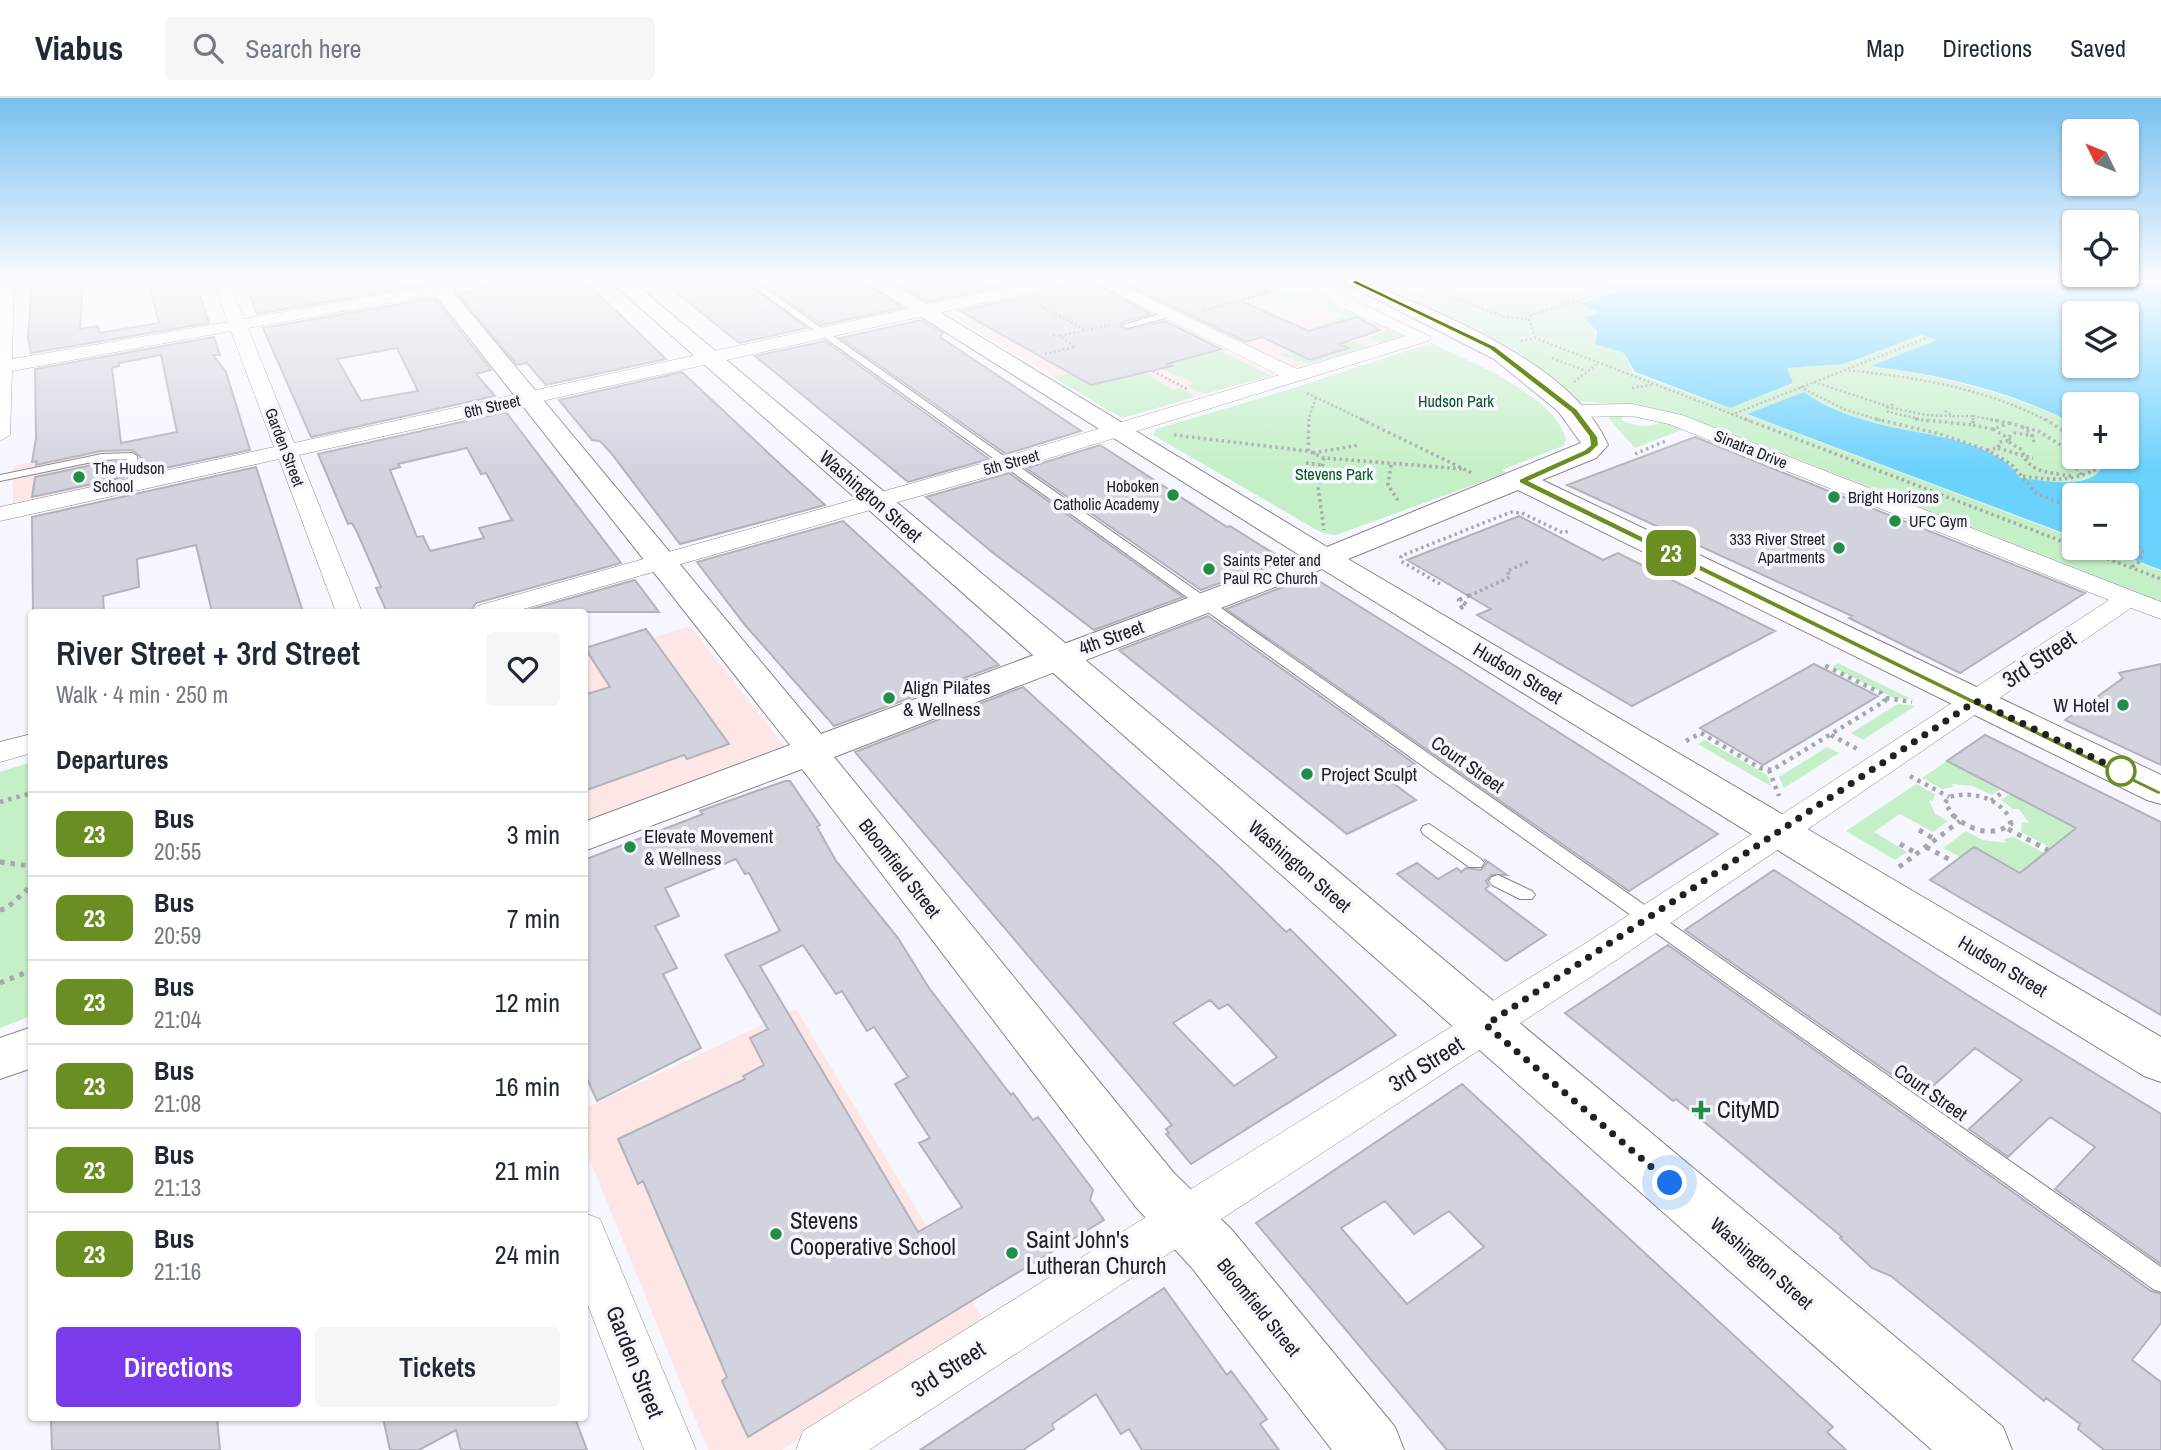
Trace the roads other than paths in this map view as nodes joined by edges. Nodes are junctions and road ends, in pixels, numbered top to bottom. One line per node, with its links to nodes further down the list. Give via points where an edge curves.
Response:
1 (3, 345): 13 (street)
2 (125, 345): 13 (street)
3 (245, 345): 19 (street, Garden Street)
4 (486, 345): 15 (street, Bloomfield Street)
5 (693, 345): 12 (street, Washington Street)
6 (767, 345): 12 (street, 6th Street)
7 (839, 345): 20 (lane, Court Street)
8 (979, 345): 17 (street, Hudson Street)
9 (1228, 345): 14 (street)
10 (1401, 345): 14 (street, 5th Street)
11 (1486, 345): 16 (street)
12 (708, 358): 15 (street, 6th Street); 24 (street, Washington Street)
13 (2, 367): 18 (street)
14 (1301, 384): 17 (street, 5th Street)
15 (529, 397): 19 (street, 6th Street); 27 (street, Bloomfield Street)
16 (1578, 400): 22 (street, 4th Street, via 1595,445); 28 (street, Sinatra Drive, via 1675,419)
17 (1119, 430): 20 (street, 5th Street); 26 (street, Hudson Street)
18 (0, 435)
19 (285, 450): 23 (street, 6th Street); 30 (street, Garden Street)
20 (1006, 464): 24 (street, 5th Street); 29 (lane, Court Street)
21 (0, 478): 23 (lane, via 132,456)
22 (1522, 481): 26 (street, 4th Street); 34 (street)
23 (134, 484): 25 (street, 6th Street)
24 (877, 501): 27 (street, 5th Street); 33 (street, Washington Street)
25 (0, 514)
26 (1324, 548): 29 (street, 4th Street); 39 (street, Hudson Street)
27 (661, 563): 31 (street, 5th Street); 37 (street, Bloomfield Street, via 787,715)
28 (2129, 598): 32 (street, Sinatra Drive); 34 (street, 3rd Street)
29 (1202, 603): 33 (street, 4th Street); 45 (lane, Court Street)
30 (348, 609)
31 (497, 609)
32 (2161, 611)
33 (1057, 657): 37 (street, 4th Street); 46 (street, Washington Street)
34 (1976, 701): 38 (street); 39 (street, 3rd Street)
35 (28, 744): 36 (street)
36 (0, 752)
37 (811, 752): 41 (street, 4th Street); 50 (street, Bloomfield Street, via 1154,1189)
38 (2161, 791)
39 (1780, 814): 45 (street, 3rd Street); 49 (street, Hudson Street)
40 (1429, 830): 42 (lane)
41 (588, 836)
42 (1475, 863)
43 (1498, 880): 44 (lane)
44 (1526, 895)
45 (1651, 919): 46 (street, 3rd Street); 52 (lane, Court Street)
46 (1486, 1025): 50 (street, 3rd Street); 56 (street, Washington Street)
47 (28, 1048): 48 (street)
48 (0, 1059)
49 (2161, 1062)
50 (1183, 1218): 54 (street, 3rd Street); 55 (street, Bloomfield Street)
51 (588, 1244): 53 (street, Garden Street)
52 (2161, 1281)
53 (670, 1450)
54 (822, 1450)
55 (1373, 1450)
56 (1980, 1450)

